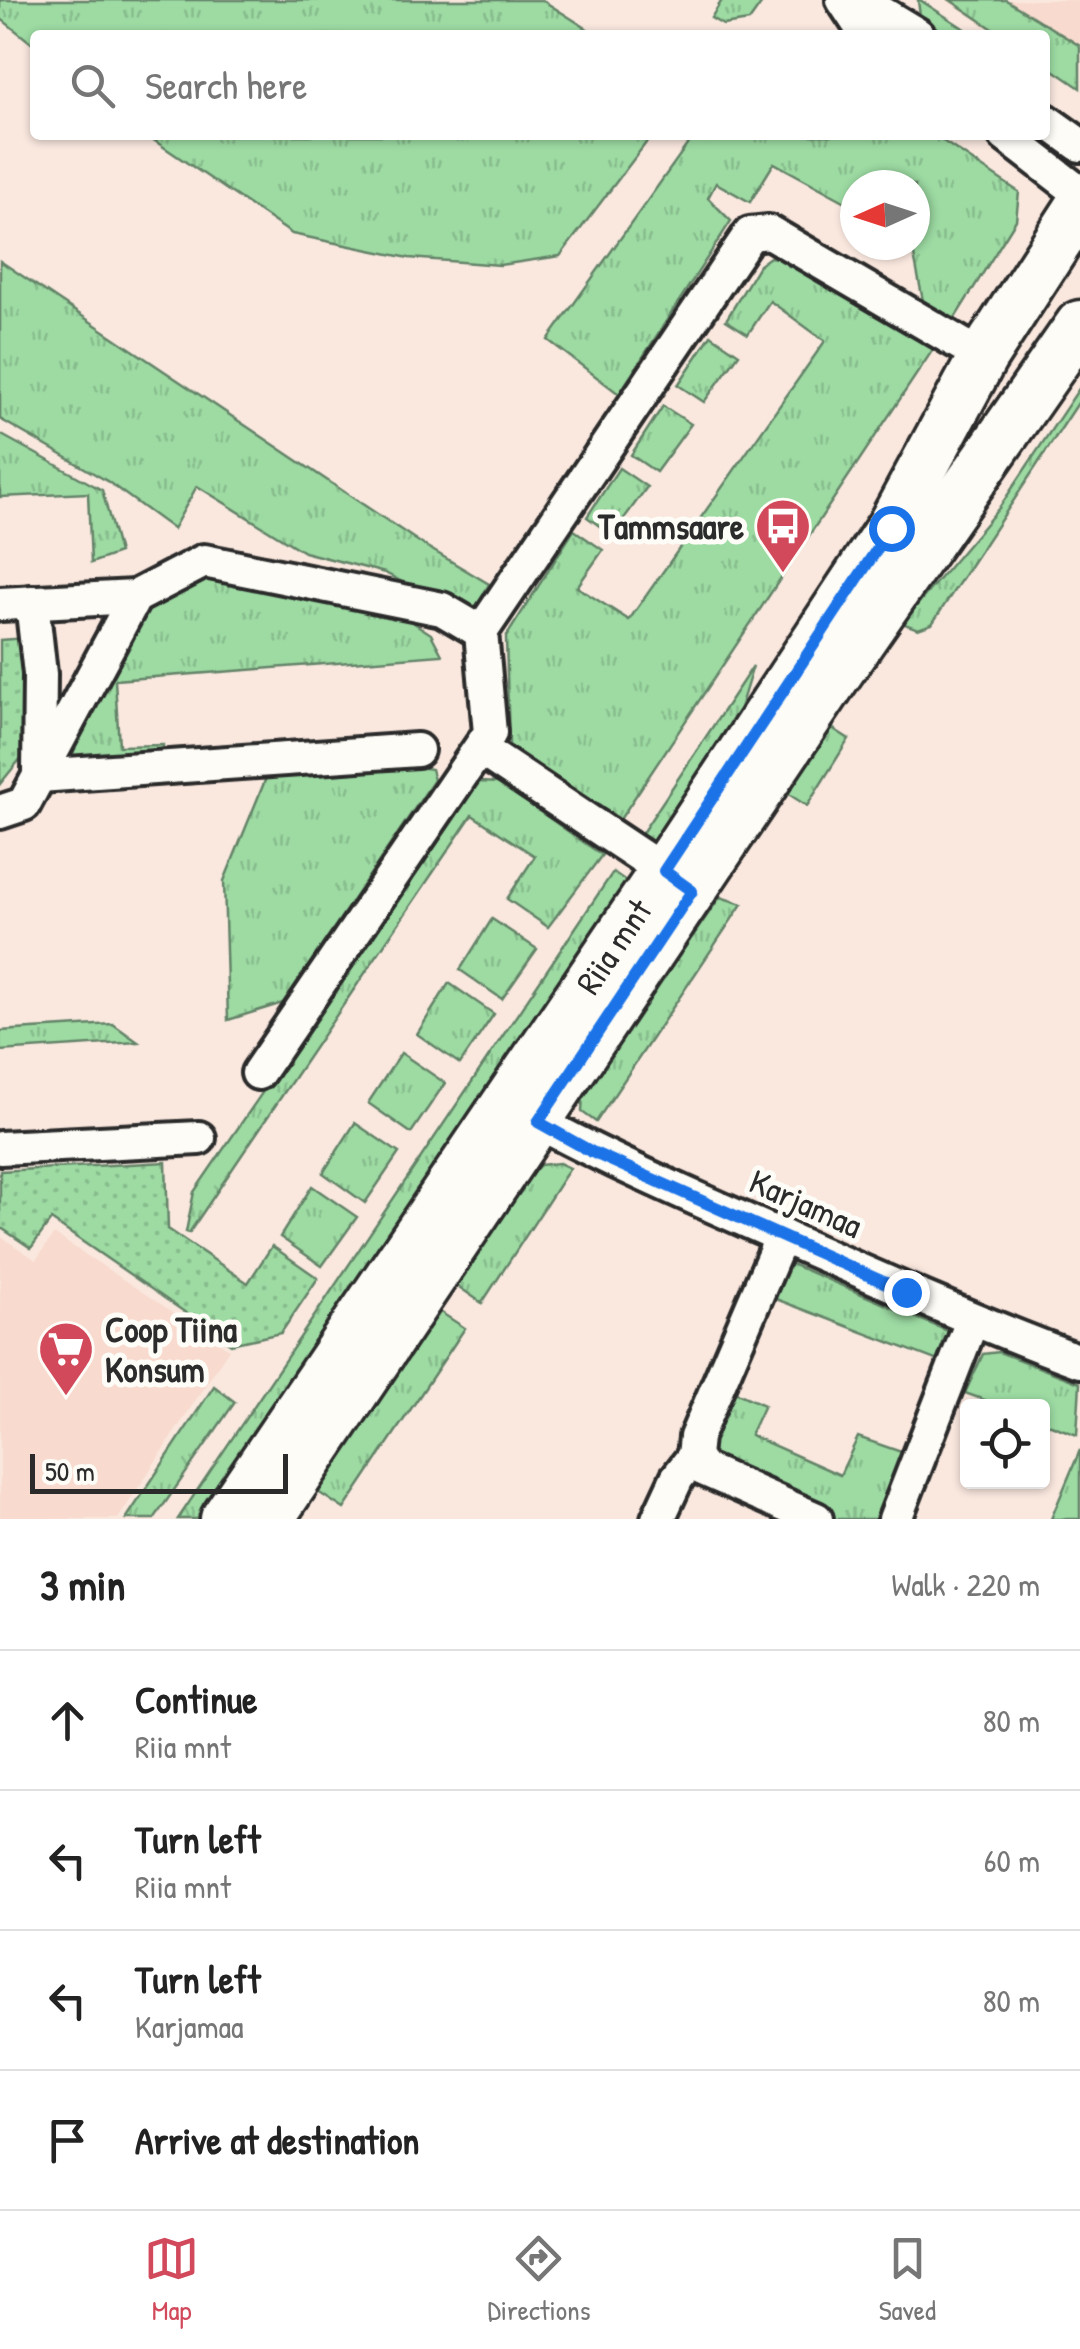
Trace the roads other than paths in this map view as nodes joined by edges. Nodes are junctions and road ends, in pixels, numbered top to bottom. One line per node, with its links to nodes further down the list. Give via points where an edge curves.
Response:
1 (843, 0): 3 (street)
2 (860, 0): 4 (street)
3 (863, 30)
4 (910, 30)
5 (1050, 124): 7 (street)
6 (1011, 140): 8 (street)
7 (1080, 146)
8 (1080, 193)
9 (1080, 207): 11 (main road, Riia mnt)
10 (1080, 325): 19 (main road, Riia mnt, via 837,674)
11 (983, 358): 14 (street, via 769,232 750,234); 19 (main road, Riia mnt, via 891,528)
12 (135, 596): 13 (street); 14 (street, via 204,561 442,609); 17 (street)
13 (16, 603): 17 (street, via 40,674)
14 (482, 632): 15 (street, via 490,734)
15 (480, 749): 19 (street); 20 (street)
16 (416, 750): 17 (street)
17 (39, 776): 18 (street, via 24,804)
18 (0, 812)
19 (678, 881): 21 (main road, Riia mnt)
20 (258, 1072)
21 (522, 1112): 24 (street, Karjamaa, via 592,1152); 28 (main road, Riia mnt); 29 (main road, Riia mnt)
22 (199, 1138): 23 (street)
23 (0, 1148)
24 (782, 1236): 25 (street, Karjamaa); 27 (street, via 696,1437)
25 (972, 1321): 26 (street, Karjamaa); 32 (street)
26 (1080, 1361)
27 (694, 1456): 30 (street); 31 (street, via 701,1468)
28 (226, 1519)
29 (270, 1519)
30 (658, 1519)
31 (816, 1519)
32 (894, 1519)

